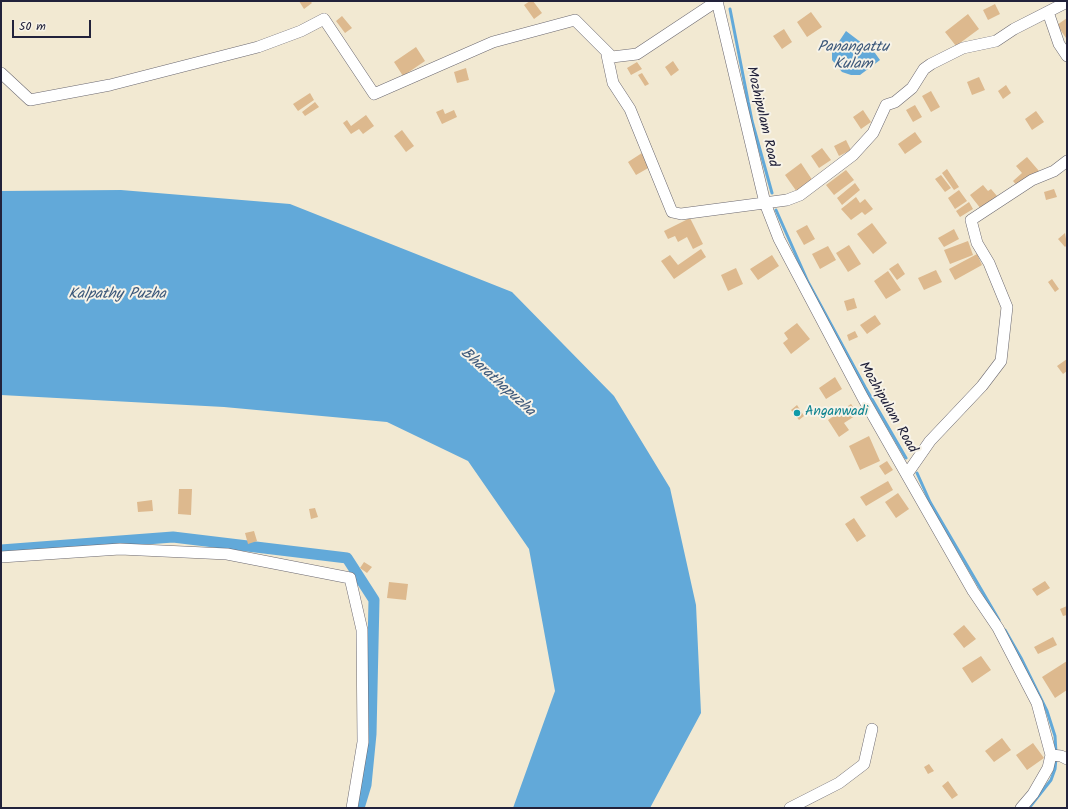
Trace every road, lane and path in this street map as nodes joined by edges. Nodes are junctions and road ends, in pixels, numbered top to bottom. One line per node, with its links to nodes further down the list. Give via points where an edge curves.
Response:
1 (717, 1): 5 (street, via 636,54); 8 (street, Mozhipulam Road)
2 (1067, 2): 3 (street)
3 (1048, 12): 4 (street, via 1059,44); 8 (street, via 996,41 963,48 931,64 924,69 912,88 895,102 886,105 873,133 853,155 800,195)
4 (1067, 56)
5 (612, 57): 6 (street, via 575,20 493,42 374,94 324,19 258,48 110,85 30,100); 8 (street, via 607,55 613,83 630,109 672,212 681,214)
6 (1, 74)
7 (1067, 161): 9 (street, via 970,220 1007,307 1001,361 982,386 930,440)
8 (765, 203): 9 (street, Mozhipulam Road, via 779,239 837,351)
9 (907, 474): 12 (street, Mozhipulam Road, via 973,591 998,628 1037,703)
10 (1, 557): 13 (street, via 120,549 227,554 350,578 362,630 363,702 363,742)
11 (872, 729): 14 (street, via 864,764 839,783)
12 (1060, 756): 15 (street, Mozhipulam Road, via 1048,768 1033,794)
13 (352, 808)
14 (790, 808)
15 (1021, 808)

